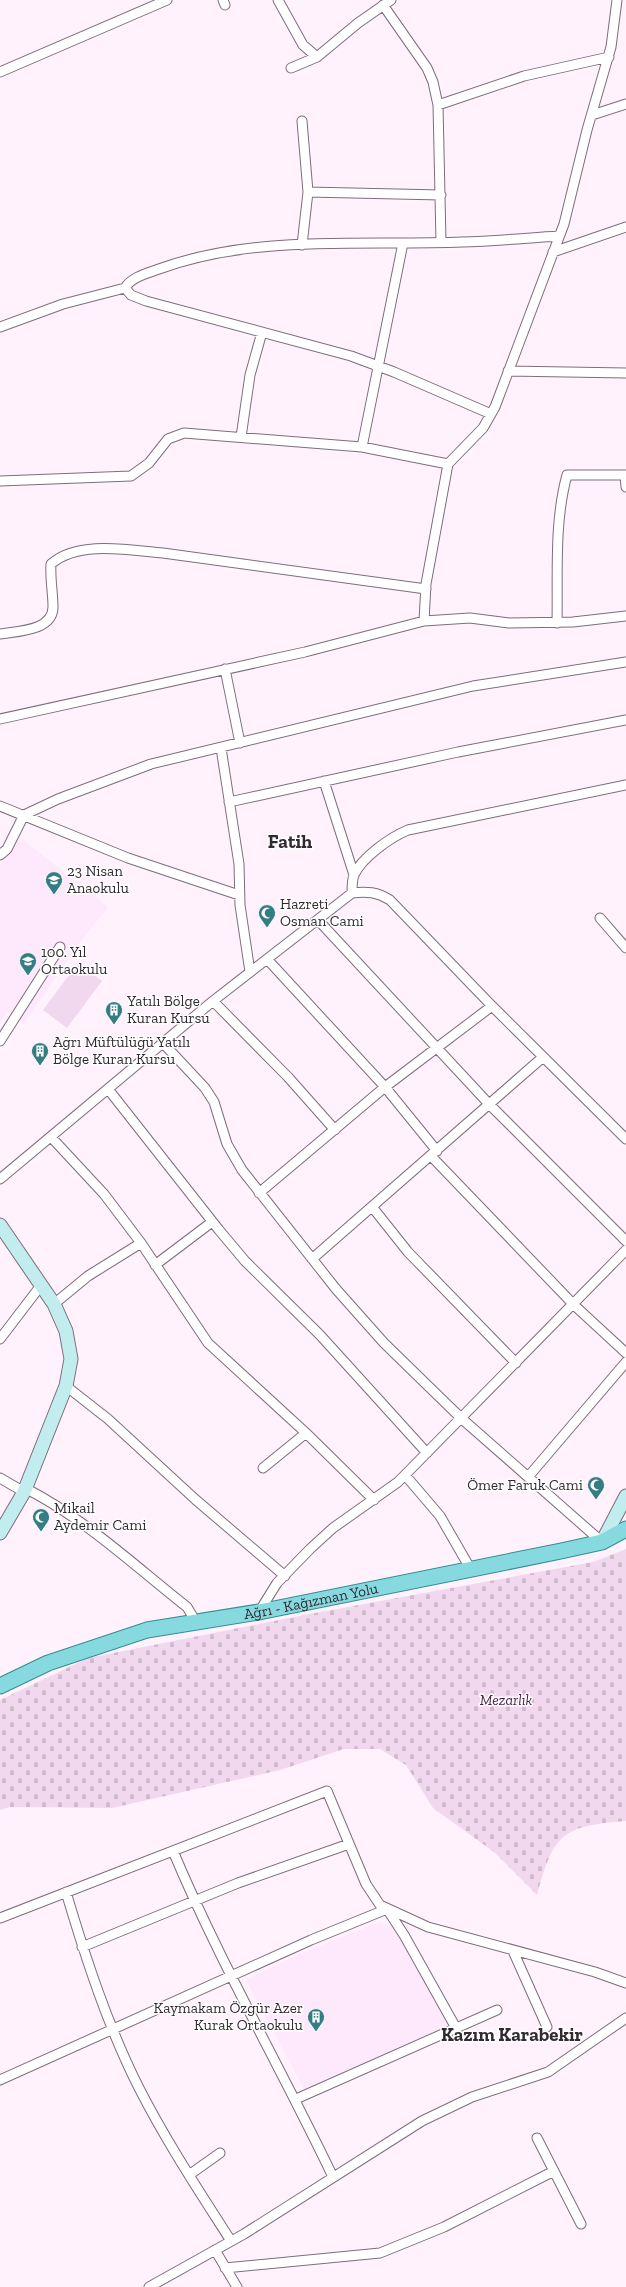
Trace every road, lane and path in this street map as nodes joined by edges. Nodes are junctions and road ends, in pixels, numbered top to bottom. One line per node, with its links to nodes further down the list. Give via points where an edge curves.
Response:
1 (167, 0): 8 (street)
2 (278, 0): 5 (street, via 304,44)
3 (617, 0): 6 (street)
4 (387, 3): 5 (street); 10 (street, via 427,68)
5 (317, 57): 7 (street)
6 (609, 57): 10 (street, via 524,76); 11 (street)
7 (291, 68)
8 (0, 72)
9 (626, 104): 11 (street)
10 (438, 105): 14 (street)
11 (592, 115): 16 (street)
12 (302, 121): 13 (street)
13 (308, 192): 14 (street); 19 (street)
14 (441, 195): 17 (street)
15 (626, 227): 20 (street)
16 (559, 236): 17 (street); 20 (street)
17 (442, 242): 18 (street)
18 (403, 243): 19 (street); 24 (street)
19 (302, 245): 21 (street, via 231,250 189,258 145,274)
20 (553, 252): 25 (street)
21 (125, 288): 22 (street, via 63,304); 23 (street, via 131,295 146,300)
22 (0, 327)
23 (262, 332): 24 (street); 28 (street, via 250,375)
24 (379, 366): 27 (street); 29 (street)
25 (508, 371): 26 (street); 27 (street)
26 (626, 373)
27 (491, 414): 30 (street, via 483,428)
28 (241, 437): 29 (street); 32 (street, via 184,433 176,435 168,439 141,470 131,476)
29 (362, 447): 30 (street)
30 (448, 464): 34 (street)
31 (625, 475): 33 (street); 37 (street, via 567,475 563,490 558,544)
32 (0, 481)
33 (626, 487)
34 (426, 589): 36 (street); 38 (street, via 162,553 123,549 82,550 67,552 51,564 53,610 50,618 43,625)
35 (626, 616): 37 (street)
36 (424, 621): 37 (street, via 470,618); 40 (street, via 305,652)
37 (557, 623)
38 (0, 634)
39 (626, 662): 43 (street, via 473,686)
40 (225, 669): 41 (street); 43 (street)
41 (0, 719)
42 (626, 720): 45 (street)
43 (240, 743): 44 (street)
44 (221, 748): 47 (street); 49 (street, via 152,764 58,799)
45 (324, 781): 47 (street); 51 (street)
46 (626, 784): 51 (street, via 408,830 394,836 372,853)
47 (229, 802): 53 (street, via 239,864)
48 (0, 806): 49 (street)
49 (24, 815): 50 (street, via 7,849); 53 (street, via 128,858)
50 (0, 855)
51 (354, 875): 52 (street)
52 (352, 893): 55 (street); 61 (street, via 367,891 390,900)
53 (239, 895): 59 (street)
54 (600, 918): 57 (street)
55 (318, 920): 58 (street); 64 (street)
56 (60, 947): 62 (street)
57 (626, 948)
58 (267, 959): 59 (street); 66 (street)
59 (250, 972): 60 (street)
60 (214, 1001): 63 (street); 69 (street)
61 (492, 1006): 64 (street); 65 (street)
62 (0, 1041)
63 (163, 1043): 67 (street); 74 (street, via 205,1088 214,1102 227,1144 242,1170)
64 (436, 1047): 66 (street); 68 (street)
65 (543, 1057): 68 (street); 71 (street)
66 (385, 1086): 69 (street); 72 (street)
67 (108, 1089): 70 (street); 76 (street)
68 (489, 1104): 72 (street); 78 (street)
69 (335, 1130): 74 (street)
70 (51, 1137): 73 (street); 79 (street, via 104,1194)
71 (626, 1139)
72 (434, 1154): 75 (street); 85 (street)
73 (0, 1179)
74 (260, 1193): 81 (street)
75 (373, 1208): 81 (street); 89 (street, via 408,1252)
76 (212, 1222): 82 (street); 93 (street, via 245,1261 320,1335)
77 (0, 1225): 83 (street)
78 (626, 1241)
79 (141, 1243): 82 (street); 84 (street, via 88,1276)
80 (626, 1250): 85 (street)
81 (312, 1259): 91 (street, via 384,1343)
82 (155, 1265): 92 (street, via 208,1342)
83 (42, 1284): 84 (street); 86 (street)
84 (54, 1304): 90 (street, via 66,1331 71,1359)
85 (574, 1305): 87 (street); 89 (street)
86 (0, 1339)
87 (626, 1353)
88 (626, 1362): 96 (street)
89 (516, 1363): 91 (street)
90 (66, 1386): 98 (street); 105 (street, via 108,1419 196,1500)
91 (461, 1418): 93 (street); 96 (street)
92 (306, 1433): 94 (street); 100 (street)
93 (427, 1453): 95 (street)
94 (263, 1468)
95 (405, 1475): 100 (street); 104 (street, via 440,1516)
96 (528, 1477): 103 (street)
97 (0, 1478): 98 (street)
98 (25, 1490): 102 (street); 107 (street, via 47,1499 70,1515 187,1607)
99 (626, 1496): 103 (street)
100 (374, 1500): 105 (street, via 333,1528)
101 (626, 1529): 103 (main road, Ağrı - Kağızman Yolu)
102 (0, 1532)
103 (602, 1542): 104 (main road, Ağrı - Kağızman Yolu)
104 (470, 1568): 106 (main road, Ağrı - Kağızman Yolu)
105 (285, 1576): 106 (street, via 277,1583)
106 (259, 1612): 107 (main road, Ağrı - Kağızman Yolu)
107 (196, 1622): 108 (main road, Ağrı - Kağızman Yolu, via 147,1630 48,1662)
108 (0, 1686)
109 (349, 1844): 110 (street, via 327,1791); 112 (street, via 238,1883); 113 (street, via 366,1884 380,1905)
110 (172, 1852): 111 (street); 112 (street)
111 (66, 1892): 114 (street); 115 (street)
112 (196, 1902): 115 (street); 117 (street)
113 (387, 1909): 116 (street, via 428,1927); 117 (street); 122 (street)
114 (0, 1918)
115 (82, 1947): 123 (street)
116 (514, 1951): 118 (street, via 595,1972); 121 (street)
117 (231, 1977): 123 (street); 125 (street)
118 (626, 1983)
119 (497, 2010): 122 (street)
120 (626, 2018): 130 (street, via 548,2072 472,2097 430,2118)
121 (547, 2027)
122 (456, 2028): 125 (street)
123 (114, 2030): 124 (street); 129 (street, via 138,2087)
124 (0, 2080)
125 (296, 2099): 130 (street)
126 (537, 2138): 128 (street)
127 (220, 2153): 129 (street)
128 (554, 2171): 131 (street); 134 (street, via 444,2227 380,2252)
129 (189, 2175): 132 (street)
130 (333, 2177): 132 (street)
131 (580, 2224)
132 (231, 2241): 133 (street)
133 (215, 2250): 134 (street); 135 (street)
134 (225, 2268): 136 (street)
135 (149, 2287)
136 (237, 2287)

